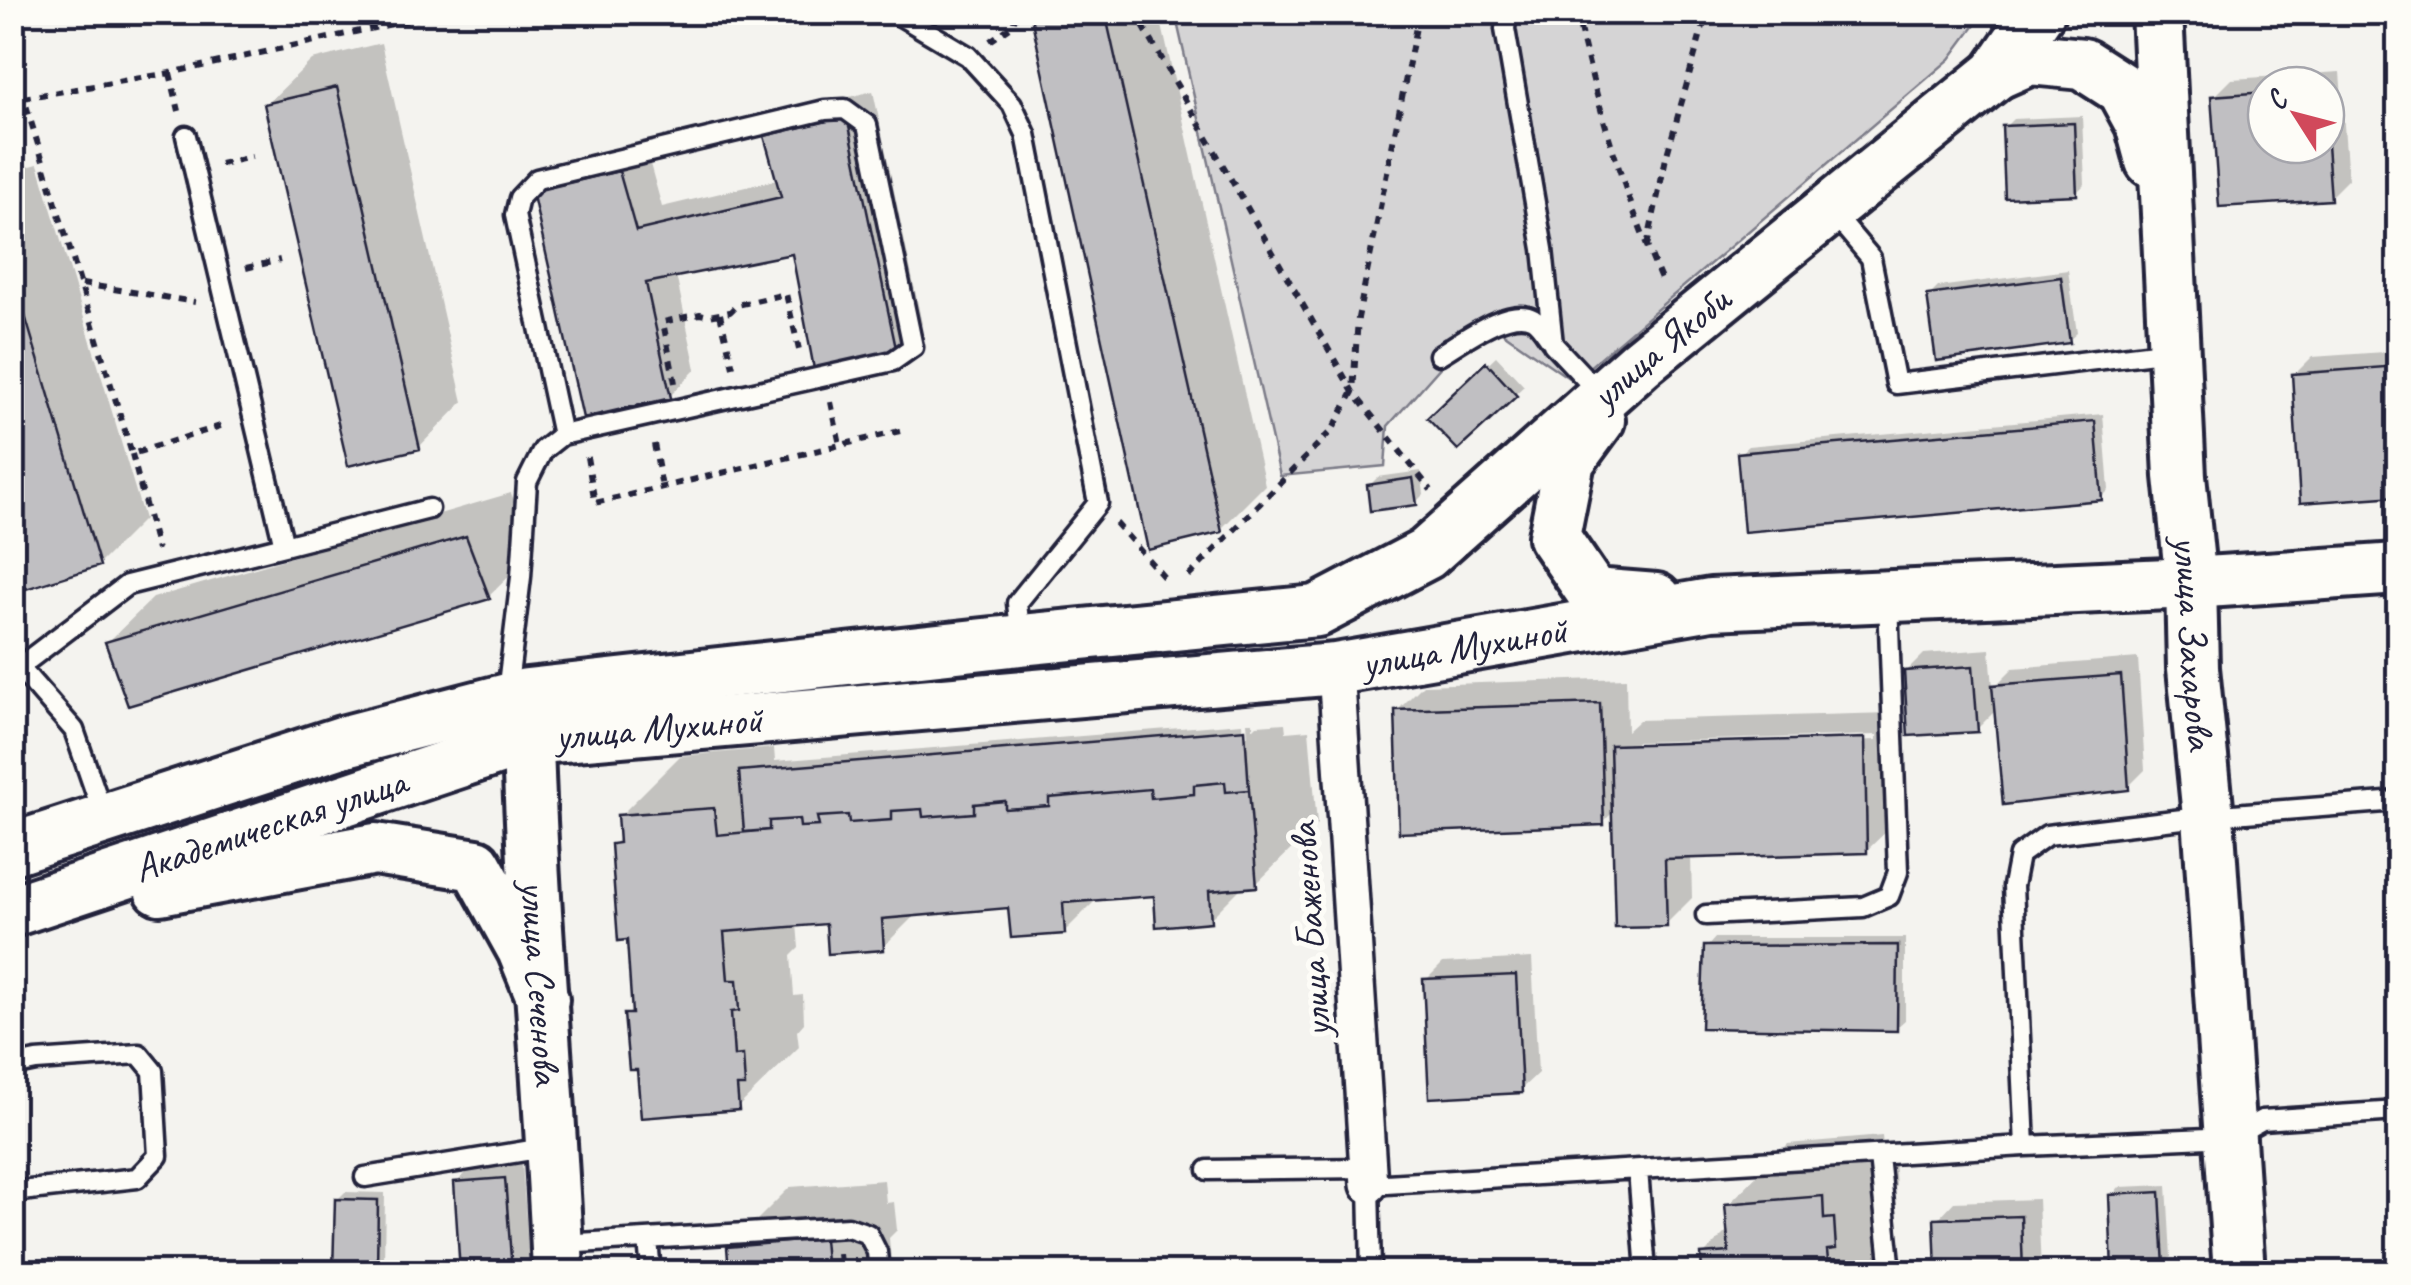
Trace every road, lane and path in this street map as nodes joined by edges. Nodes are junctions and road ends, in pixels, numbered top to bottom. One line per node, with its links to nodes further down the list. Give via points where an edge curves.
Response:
1 (14, 12): 12 (path)
2 (446, 12): 12 (path)
3 (894, 12): 40 (lane, via 968,56 1012,104 1026,134)
4 (1135, 12): 27 (path)
5 (1420, 12): 27 (path, via 1358,318)
6 (1507, 12): 21 (lane)
7 (1576, 12): 16 (path, via 1599,110)
8 (1707, 12): 16 (path)
9 (2039, 12): 11 (main road)
10 (2156, 12): 15 (main road, улица Захарова)
11 (1996, 74): 14 (main road, улица Якоби); 15 (main road, via 2030,59 2083,64 2122,89 2142,124)
12 (23, 98): 17 (path)
13 (186, 136): 19 (lane)
14 (1830, 209): 22 (lane, via 1871,258 1896,384); 24 (main road, улица Якоби)
15 (2167, 219): 22 (main road, улица Захарова)
16 (1647, 248): 18 (path)
17 (82, 284): 19 (path); 37 (path)
18 (1663, 284)
19 (229, 308): 31 (lane)
20 (720, 314): 26 (path, via 786,294); 28 (path); 30 (path, via 663,322)
21 (1553, 344): 23 (lane, via 1534,319 1516,314); 29 (lane)
22 (2174, 350): 46 (main road, улица Захарова)
23 (1439, 355)
24 (1640, 363): 29 (main road, улица Якоби); 49 (main road, via 1569,461 1554,536 1593,594)
25 (826, 376): 26 (lane); 35 (lane, via 894,361 913,346 867,125 845,109 537,179 519,198 516,214); 36 (path)
26 (806, 380): 28 (lane)
27 (1354, 392): 39 (path); 45 (path, via 1333,429)
28 (740, 395): 30 (lane)
29 (1602, 397): 50 (main road, улица Якоби, via 1426,554)
30 (680, 408): 32 (lane)
31 (252, 416): 37 (path); 42 (lane)
32 (648, 416): 33 (lane); 38 (path)
33 (582, 430): 35 (lane); 38 (path, via 595,503)
34 (904, 430): 36 (path)
35 (562, 435): 54 (lane, via 543,450 528,482)
36 (840, 445): 38 (path)
37 (132, 454): 44 (path)
38 (662, 487)
39 (1434, 495)
40 (1098, 502): 47 (path); 51 (lane, via 1017,602)
41 (429, 509): 42 (lane)
42 (284, 546): 44 (lane)
43 (2398, 569): 46 (main road, улица Мухиной)
44 (164, 576): 52 (lane, via 127,586)
45 (1188, 577)
46 (2192, 584): 48 (main road, улица Мухиной); 56 (main road, улица Захарова)
47 (1175, 590)
48 (1888, 594): 49 (main road, улица Мухиной); 60 (lane, via 1898,872 1888,896 1863,907)
49 (1711, 604): 53 (main road, улица Мухиной)
50 (1316, 611): 51 (main road, улица Мухиной)
51 (1021, 640): 54 (main road, улица Мухиной)
52 (15, 664): 57 (lane, via 74,730)
53 (1336, 669): 54 (main road, улица Мухиной); 71 (street, улица Баженова)
54 (521, 710): 57 (main road, via 342,742); 59 (main road, Академическая улица); 61 (main road, улица Сеченова)
55 (2398, 801): 56 (lane)
56 (2208, 816): 64 (main road, улица Захарова); 65 (lane, via 2046,835 2019,855 2013,886)
57 (105, 819): 58 (main road)
58 (12, 849)
59 (12, 913): 61 (main road, via 375,849 476,865)
60 (1706, 915)
61 (543, 999): 66 (main road, улица Сеченова)
62 (12, 1066): 72 (lane, via 139,1054 153,1071 158,1156 138,1178)
63 (2398, 1111): 64 (lane, via 2262,1120)
64 (2231, 1137): 65 (lane); 80 (main road, улица Захарова)
65 (2026, 1146): 67 (lane)
66 (550, 1147): 70 (lane); 74 (main road, улица Сеченова)
67 (1878, 1156): 69 (lane); 79 (lane)
68 (1208, 1170): 71 (lane)
69 (1638, 1170): 71 (lane); 78 (lane)
70 (364, 1177)
71 (1368, 1177): 77 (lane)
72 (12, 1192)
73 (648, 1240): 74 (lane); 75 (lane); 76 (lane, via 848,1226 868,1234)
74 (557, 1259)
75 (651, 1272)
76 (880, 1272)
77 (1371, 1272)
78 (1646, 1272)
79 (1890, 1272)
80 (2238, 1272)

